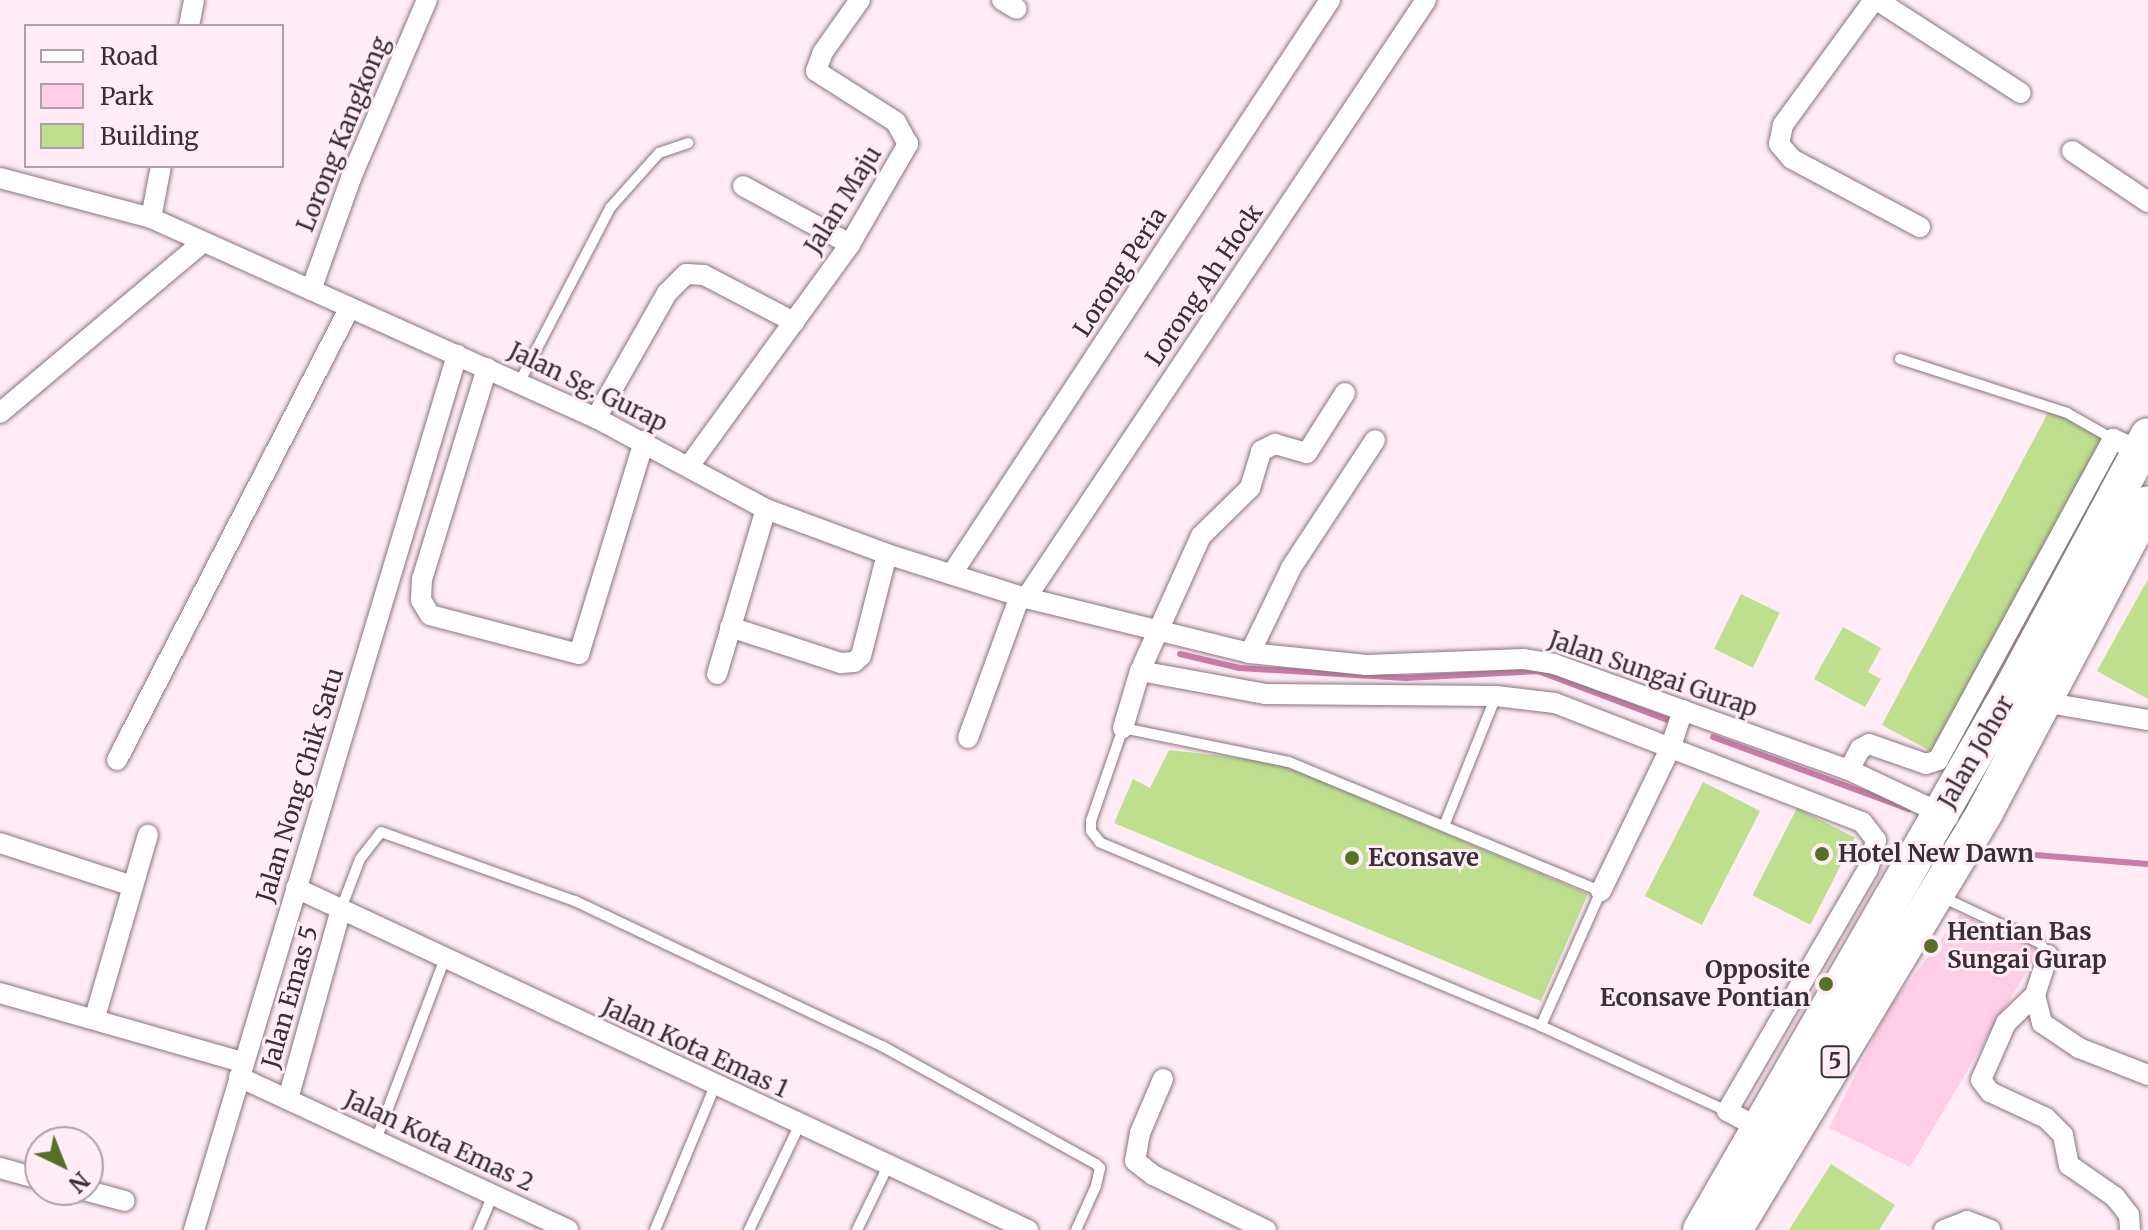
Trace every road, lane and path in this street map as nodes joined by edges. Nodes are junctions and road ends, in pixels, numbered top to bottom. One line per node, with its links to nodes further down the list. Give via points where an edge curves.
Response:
1 (194, 0): 7 (street)
2 (427, 0): 19 (street, Lorong Kangkong, via 351,178)
3 (860, 0): 18 (street, Jalan Maju, via 815,67 818,74 896,122 908,137)
4 (1330, 0): 37 (street, Lorong Peria)
5 (1426, 0): 38 (street, Lorong Ah Hock)
6 (1875, 0): 8 (street); 16 (street, via 1783,125 1779,144 1792,159)
7 (189, 24)
8 (2021, 93)
9 (688, 143): 25 (lane, via 659,153 610,208)
10 (2072, 151): 14 (street)
11 (161, 168): 15 (street)
12 (0, 178): 15 (street, Jalan Sg. Gurap)
13 (743, 186): 18 (street)
14 (2148, 202)
15 (151, 218): 17 (street, Jalan Sg. Gurap)
16 (1920, 227)
17 (202, 243): 19 (street, Jalan Sg. Gurap); 27 (street)
18 (850, 244): 21 (street, Jalan Maju)
19 (311, 290): 20 (street, Jalan Sg. Gurap)
20 (350, 307): 22 (street, Jalan Sg. Gurap); 51 (street)
21 (794, 322): 28 (street, via 704,275 686,274 667,293); 32 (street, Jalan Maju)
22 (457, 355): 24 (street, Jalan Sg. Gurap); 59 (street, Jalan Nong Chik Satu)
23 (1900, 359): 31 (lane, via 1946,378 2054,408)
24 (487, 368): 25 (street, Jalan Sg. Gurap); 30 (street, via 422,579 421,600 430,615 575,656 586,644)
25 (519, 383): 28 (street, Jalan Sg. Gurap)
26 (1345, 393): 40 (street, via 1307,453 1275,444 1261,451 1250,488 1201,536)
27 (0, 413)
28 (596, 418): 30 (street, Jalan Sg. Gurap)
29 (1375, 440): 41 (street, via 1291,568)
30 (644, 441): 32 (street, Jalan Sg. Gurap)
31 (2133, 442): 35 (highway, Jalan Johor / 5)
32 (689, 466): 34 (street, Jalan Sg. Gurap)
33 (2148, 504): 45 (highway, Jalan Johor / 5)
34 (766, 509): 36 (street, Jalan Sg. Gurap); 39 (street)
35 (2076, 540): 45 (highway, Jalan Johor / 5); 52 (street, via 1938,760 1926,764 1869,744 1860,749)
36 (887, 554): 37 (street, Jalan Sg. Gurap); 39 (street, via 861,656 854,662 841,663)
37 (953, 572): 38 (street, Jalan Sg. Gurap)
38 (1023, 597): 40 (street, Jalan Sg. Gurap); 49 (street, Lorong Ah Hock)
39 (730, 627): 43 (street)
40 (1156, 632): 41 (street, Jalan Sungai Gurap); 42 (street)
41 (1250, 653): 46 (street, Jalan Sungai Gurap, via 1366,665 1523,659 1554,664)
42 (1140, 671): 44 (street, via 1265,694); 48 (street)
43 (717, 674)
44 (1496, 696): 50 (street, via 1555,703); 54 (lane)
45 (2027, 696): 47 (street); 53 (highway, Jalan Johor / 5); 55 (highway, Jalan Johor / 5)
46 (1683, 710): 50 (street); 52 (street, Jalan Sungai Gurap)
47 (2148, 720)
48 (1123, 728): 54 (lane, via 1289,762); 68 (lane, via 1091,821 1100,842)
49 (968, 738)
50 (1670, 749): 60 (street); 74 (street, via 1862,822 1876,840 1868,869)
51 (117, 760)
52 (1849, 770): 53 (street, Jalan Sungai Gurap)
53 (1941, 813): 55 (street, Jalan Sungai Gurap); 76 (highway, Jalan Johor / 5)
54 (1444, 826): 60 (lane)
55 (1974, 829): 61 (highway, Jalan Johor / 5)
56 (148, 835): 58 (street)
57 (0, 843): 58 (street)
58 (132, 886): 67 (street)
59 (296, 888): 62 (street, Jalan Kota Emas 1); 69 (street, Jalan Nong Chik Satu)
60 (1601, 891): 68 (lane)
61 (1937, 894): 63 (lane, via 2040,943); 94 (highway, Jalan Johor / 5)
62 (341, 909): 64 (street, Jalan Kota Emas 1); 73 (street, Jalan Emas 5); 91 (lane, via 360,859 381,832 575,901 882,1046 1096,1164 1096,1186)
63 (2048, 955): 66 (street)
64 (445, 958): 72 (street, Jalan Kota Emas 1); 77 (lane)
65 (0, 993): 67 (street, Jalan Kota Emas 2)
66 (2035, 995): 70 (street, via 2036,1013 2050,1032); 97 (street, via 2006,1023 1981,1080 1990,1092 2046,1118 2063,1135 2069,1165 2115,1197 2129,1215)
67 (95, 1017): 69 (street, Jalan Kota Emas 2)
68 (1541, 1026): 74 (lane)
69 (241, 1070): 73 (street, Jalan Kota Emas 2); 84 (street, Jalan Nong Chik Satu)
70 (2148, 1075)
71 (1163, 1079): 92 (street, via 1140,1133 1135,1161)
72 (715, 1086): 75 (street, Jalan Kota Emas 1); 87 (lane)
73 (288, 1099): 77 (street, Jalan Kota Emas 2)
74 (1727, 1111): 76 (street)
75 (799, 1126): 78 (street, Jalan Kota Emas 1); 88 (lane)
76 (1763, 1130): 93 (highway, Jalan Johor / 5)
77 (376, 1140): 82 (street, Jalan Kota Emas 2)
78 (888, 1166): 89 (lane); 90 (street, Jalan Kota Emas 1)
79 (0, 1168): 80 (street)
80 (24, 1175)
81 (104, 1195): 83 (street)
82 (493, 1195): 85 (lane); 86 (street, Jalan Kota Emas 2)
83 (125, 1201)
84 (194, 1230)
85 (478, 1230)
86 (568, 1230)
87 (655, 1230)
88 (749, 1230)
89 (857, 1230)
90 (1028, 1230)
91 (1076, 1230)
92 (1266, 1230)
93 (1701, 1230)
94 (1734, 1230)
95 (1944, 1230): 96 (street, via 1967,1221)
96 (1990, 1230)
97 (2130, 1230)

